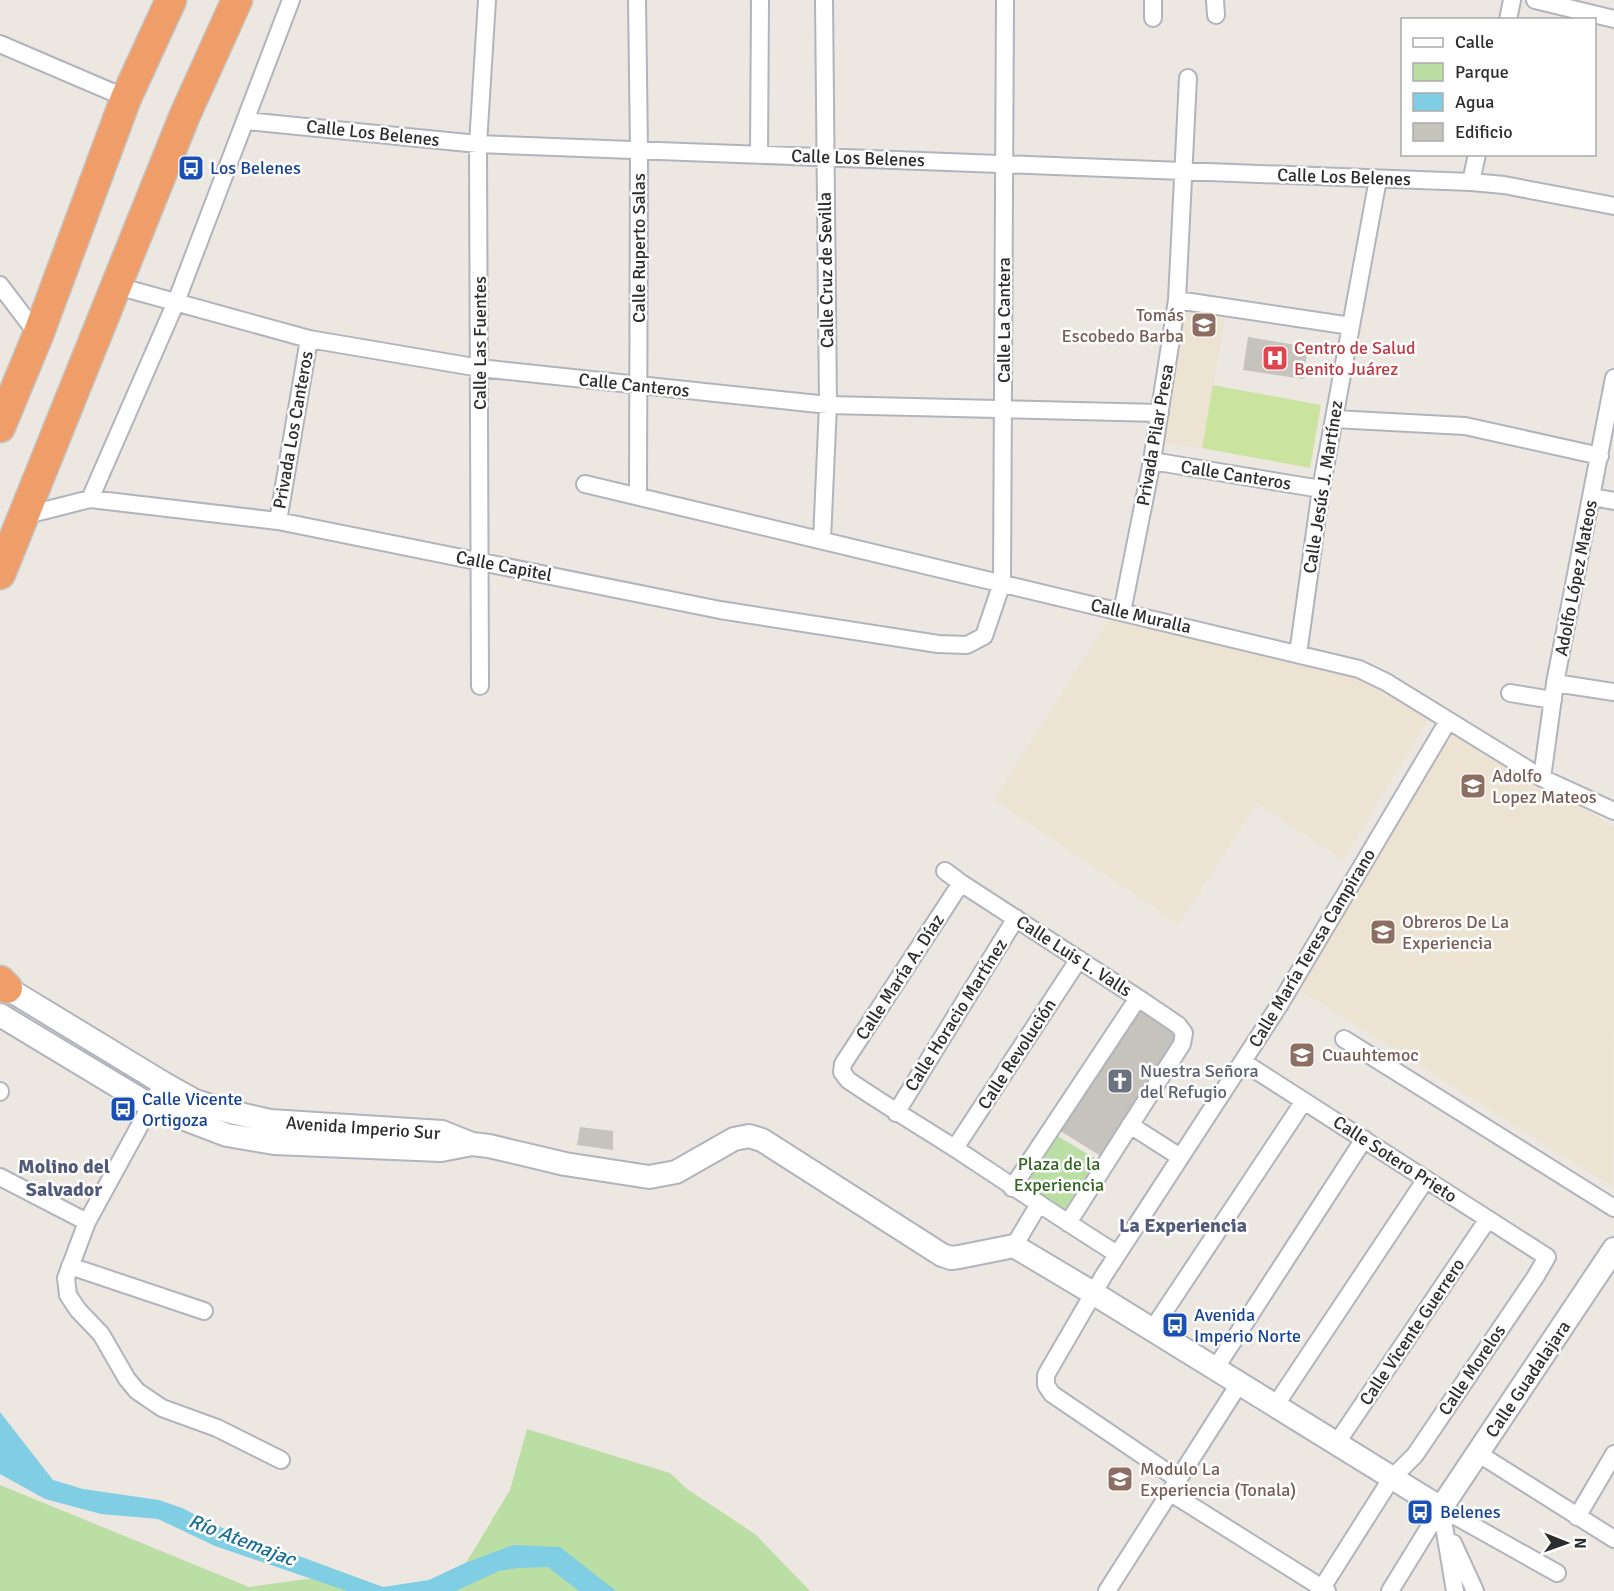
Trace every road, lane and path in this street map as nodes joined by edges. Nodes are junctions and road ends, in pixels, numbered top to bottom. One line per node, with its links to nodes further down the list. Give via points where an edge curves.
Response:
1 (171, 0): 12 (highway)
2 (237, 0): 31 (highway, via 185,115)
3 (291, 0): 19 (street)
4 (487, 0): 20 (street, Calle Las Fuentes)
5 (637, 0): 21 (street, Calle Ruperto Salas)
6 (760, 0): 22 (street)
7 (824, 0): 24 (street, Calle Cruz de Sevilla)
8 (1005, 0): 25 (street, Calle La Cantera)
9 (1153, 0): 13 (street)
10 (1512, 0): 14 (street)
11 (1535, 0): 15 (street)
12 (162, 14): 18 (highway)
13 (1153, 18)
14 (1508, 18)
15 (1614, 19)
16 (0, 44): 18 (street)
17 (1188, 78): 26 (street, Privada Pilar Presa)
18 (126, 98): 35 (highway)
19 (246, 121): 20 (street, Calle Los Belenes); 33 (street)
20 (478, 144): 21 (street, Calle Los Belenes); 37 (street, Calle Las Fuentes)
21 (639, 150): 22 (street, Calle Los Belenes); 39 (street, Calle Ruperto Salas)
22 (759, 154): 24 (street, Calle Los Belenes)
23 (1477, 156): 28 (street)
24 (824, 157): 25 (street, Calle Los Belenes); 40 (street, Calle Cruz de Sevilla)
25 (1006, 164): 26 (street, Calle Los Belenes); 41 (street, Calle La Cantera)
26 (1184, 171): 27 (street, Calle Los Belenes); 32 (street, Privada Pilar Presa)
27 (1378, 179): 28 (street, Calle Los Belenes); 34 (street, Calle Jesús J. Martínez)
28 (1471, 182): 29 (street, Calle Los Belenes)
29 (1614, 206)
30 (0, 285): 35 (street)
31 (117, 286): 33 (street, Calle Canteros); 53 (highway)
32 (1177, 300): 34 (street); 42 (street, Privada Pilar Presa)
33 (176, 302): 36 (street, Calle Canteros); 51 (street)
34 (1351, 326): 43 (street, Calle Jesús J. Martínez)
35 (38, 335): 44 (highway)
36 (309, 339): 37 (street, Calle Canteros); 54 (street, Privada Los Canteros)
37 (480, 368): 39 (street, Calle Canteros); 56 (street, Calle Las Fuentes)
38 (1614, 378): 45 (street, Adolfo López Mateos)
39 (639, 386): 40 (street, Calle Canteros); 49 (street, Calle Ruperto Salas)
40 (828, 405): 41 (street, Calle Canteros); 55 (street, Calle Cruz de Sevilla)
41 (1004, 409): 42 (street, Calle Canteros); 58 (street, Calle La Cantera)
42 (1160, 413): 46 (street, Privada Pilar Presa)
43 (1334, 419): 45 (street, via 1465,426); 48 (street, Calle Jesús J. Martínez)
44 (0, 427)
45 (1600, 456): 50 (street, Adolfo López Mateos)
46 (1152, 460): 48 (street, Calle Canteros); 59 (street, Privada Pilar Presa)
47 (585, 484): 49 (street, Calle Muralla)
48 (1321, 489): 61 (street, Calle Jesús J. Martínez)
49 (638, 496): 55 (street, Calle Muralla)
50 (1592, 497): 52 (street); 62 (street, Adolfo López Mateos)
51 (90, 499): 53 (street, Calle Capitel); 54 (street, Calle Capitel)
52 (1614, 501)
53 (23, 516): 57 (highway)
54 (278, 521): 56 (street, Calle Capitel)
55 (822, 540): 58 (street, Calle Muralla)
56 (481, 562): 60 (street, Calle Capitel, via 720,610 938,644 967,645); 63 (street, Calle Las Fuentes)
57 (0, 574)
58 (1002, 583): 59 (street, Calle Muralla); 60 (street, Calle La Cantera)
59 (1122, 612): 61 (street, Calle Muralla)
60 (984, 636)
61 (1298, 654): 67 (street, Calle Muralla, via 1369,672)
62 (1555, 683): 64 (street); 66 (street, Adolfo López Mateos)
63 (480, 686)
64 (1614, 692)
65 (1510, 693): 66 (street)
66 (1553, 700): 68 (street, Adolfo López Mateos)
67 (1448, 721): 68 (street, Calle Muralla); 77 (street, Calle María Teresa Campirano)
68 (1542, 778): 69 (street, Calle Muralla)
69 (1614, 811)
70 (945, 871): 71 (street, Calle Luis L. Valls)
71 (961, 883): 72 (street, Calle Luis L. Valls); 81 (street, Calle María A. Díaz, via 843,1064 842,1072 848,1080)
72 (1016, 918): 73 (street, Calle Luis L. Valls); 81 (street, Calle Horacio Martínez)
73 (1079, 959): 75 (street, Calle Luis L. Valls); 85 (street, Calle Revolución)
74 (2, 992): 78 (street, Avenida Imperio Sur); 80 (street, Avenida Imperio Sur)
75 (1138, 998): 82 (street, Calle Luis L. Valls, via 1184,1033 1182,1044); 89 (street)
76 (1344, 1039): 91 (street)
77 (1243, 1062): 79 (street, Calle Sotero Prieto); 86 (street, Calle María Teresa Campirano)
78 (163, 1083): 80 (street); 84 (street, Avenida Imperio Sur, via 195,1101 270,1121 442,1132)
79 (1304, 1101): 83 (street, Calle Sotero Prieto); 102 (street)
80 (151, 1106): 84 (street, Avenida Imperio Sur, via 227,1135 273,1143 441,1150); 93 (street)
81 (896, 1113): 85 (street)
82 (1130, 1125): 86 (street); 94 (street)
83 (1364, 1139): 88 (street, Calle Sotero Prieto); 103 (street)
84 (472, 1144): 95 (street, via 649,1177 676,1172 734,1139 749,1136 762,1140 942,1256 951,1258)
85 (955, 1148): 89 (street)
86 (1180, 1157): 97 (street, Calle María Teresa Campirano)
87 (0, 1177): 93 (street)
88 (1426, 1179): 92 (street, Calle Sotero Prieto); 105 (street)
89 (1012, 1188): 90 (street)
90 (1038, 1204): 94 (street); 95 (street)
91 (1614, 1208)
92 (1488, 1219): 98 (street, Calle Sotero Prieto); 106 (street, Calle Vicente Guerrero)
93 (87, 1222): 99 (street)
94 (1068, 1223): 97 (street)
95 (1014, 1246): 100 (street)
96 (1614, 1250): 107 (street, Calle Guadalajara)
97 (1118, 1254): 100 (street, Calle María Teresa Campirano)
98 (1547, 1257): 110 (street, Calle Morelos, via 1415,1455)
99 (70, 1266): 101 (street); 109 (street, via 66,1278 68,1295 101,1334 137,1391 162,1407 217,1428)
100 (1094, 1293): 102 (street); 111 (street, Calle María Teresa Campirano, via 1046,1375 1046,1385 1052,1394)
101 (204, 1311)
102 (1152, 1330): 103 (street)
103 (1215, 1369): 104 (street)
104 (1239, 1384): 105 (street); 111 (street)
105 (1275, 1406): 106 (street)
106 (1336, 1444): 110 (street)
107 (1479, 1454): 112 (street, Calle Guadalajara); 113 (street)
108 (1614, 1454): 113 (street)
109 (281, 1460)
110 (1391, 1479): 112 (street); 116 (street, Calle Morelos)
111 (1175, 1486): 116 (street); 117 (street)
112 (1442, 1515): 115 (street); 118 (street); 119 (street); 120 (street)
113 (1577, 1517): 114 (street)
114 (1614, 1539)
115 (1557, 1573)
116 (1323, 1590)
117 (1107, 1591)
118 (1390, 1591)
119 (1455, 1591)
120 (1475, 1591)

